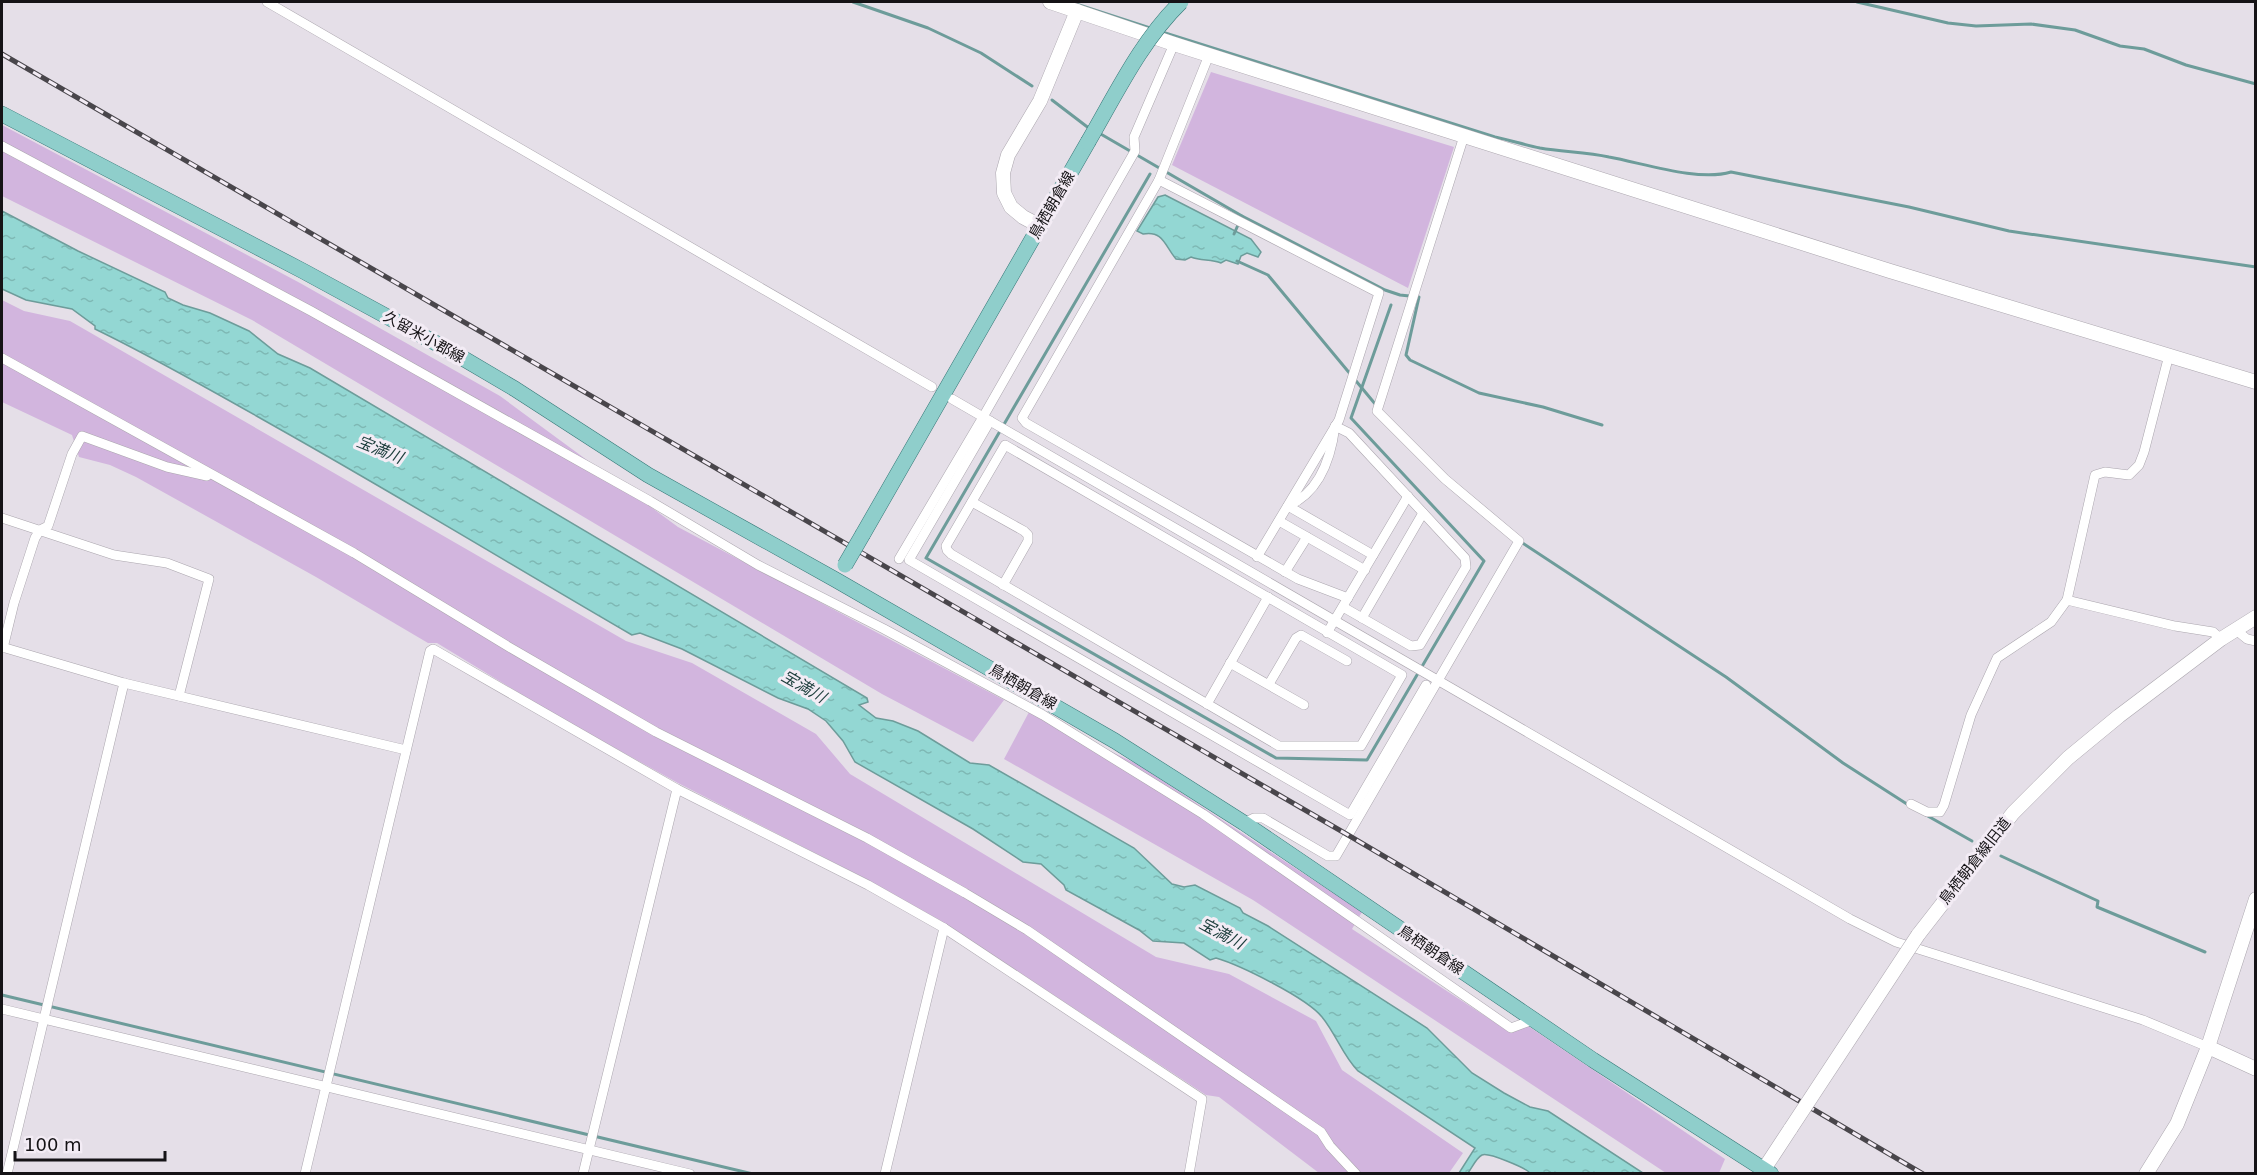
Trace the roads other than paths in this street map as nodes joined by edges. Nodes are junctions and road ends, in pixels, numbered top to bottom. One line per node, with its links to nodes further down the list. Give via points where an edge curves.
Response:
1 (267, 2): 15 (street)
2 (1050, 2): 4 (street)
3 (1181, 2): 11 (main road, 鳥栖朝倉線, bridge, via 1163,19 1138,56)
4 (1077, 11): 5 (street); 11 (street, via 1040,100 1008,155 1003,173 1004,193 1011,207)
5 (1174, 44): 6 (street); 17 (street, via 1134,137 1135,151)
6 (1209, 55): 8 (street); 10 (street)
7 (2, 114): 33 (main road, 久留米小郡線, via 454,353 648,476)
8 (1464, 136): 12 (street); 49 (street, via 1377,411 1445,479 1519,542)
9 (2, 146): 65 (street, via 456,391 758,565 1044,715 1203,814 1511,1028)
10 (1159, 180): 18 (street, via 1379,293); 29 (street, via 1022,418)
11 (1040, 226): 33 (main road, 鳥栖朝倉線, bridge)
12 (2169, 355): 14 (street); 37 (street, via 2139,465 2129,475 2095,475)
13 (2, 358): 19 (street)
14 (2256, 382)
15 (932, 387)
16 (952, 399): 17 (street)
17 (987, 419): 30 (street); 41 (street); 57 (street, via 909,560 1350,815)
18 (1335, 426): 20 (street, via 1349,433); 22 (street)
19 (218, 479): 26 (street, via 167,467 82,436 48,526); 77 (street, via 354,553 656,732 902,856 1027,930 1321,1132)
20 (1407, 496): 23 (street); 28 (street)
21 (972, 502): 34 (street, via 1028,535); 34 (street, via 946,550); 35 (street, via 1005,445)
22 (1288, 506): 25 (street); 28 (street)
23 (1423, 513): 40 (street); 40 (street, via 1465,558 1466,567 1420,645)
24 (2, 518): 26 (street)
25 (1279, 521): 27 (street); 29 (street)
26 (40, 530): 46 (street, via 34,538); 53 (street, via 114,555 167,563 209,579)
27 (1307, 537): 31 (street); 32 (street)
28 (1373, 555): 31 (street)
29 (1257, 557): 32 (street)
30 (899, 559)
31 (1365, 570): 36 (street)
32 (1286, 572): 36 (street)
33 (836, 580): 60 (main road, 鳥栖朝倉線, via 1085,723)
34 (1003, 585): 54 (street)
35 (1268, 597): 43 (street); 48 (street)
36 (1348, 598): 38 (street)
37 (2067, 600): 44 (street, via 2213,632); 59 (street, via 2051,622 1997,658 1971,715 1940,812 1933,814)
38 (1343, 607): 40 (street); 41 (street)
39 (2256, 617): 42 (street, 鳥栖朝倉線旧道)
40 (1362, 618)
41 (1335, 619): 43 (street); 49 (street)
42 (2236, 630): 44 (street, 鳥栖朝倉線旧道); 45 (street)
43 (1327, 633): 54 (street, via 1402,675 1361,746 1279,746)
44 (2221, 639): 70 (street, 鳥栖朝倉線旧道, bridge, via 2068,758 2013,813 1918,935)
45 (2256, 641)
46 (2, 647): 50 (street)
47 (1347, 662): 51 (street, via 1301,635)
48 (1230, 663): 51 (street); 54 (street)
49 (1438, 679): 57 (street); 66 (street, via 1896,942 2143,1020)
50 (124, 683): 53 (street); 64 (street)
51 (1269, 684): 55 (street)
52 (1426, 685): 57 (street)
53 (179, 696): 56 (street)
54 (1207, 704)
55 (1304, 705)
56 (406, 750): 58 (street, via 433,649); 68 (street)
57 (1382, 771): 60 (street, via 1336,856 1328,856 1263,818)
58 (677, 789): 62 (street, via 868,885); 69 (street)
59 (1911, 804)
60 (1244, 823): 65 (main road, 鳥栖朝倉線)
61 (2256, 899): 66 (street)
62 (944, 928): 75 (street); 76 (street, via 1202,1099)
63 (2, 1009): 64 (street)
64 (45, 1016): 68 (street); 71 (street)
65 (1533, 1020): 70 (main road, 鳥栖朝倉線)
66 (2208, 1047): 67 (street); 78 (street, via 2177,1124)
67 (2256, 1069)
68 (327, 1083): 69 (street); 72 (street)
69 (590, 1145): 73 (street); 74 (street)
70 (1765, 1172)
71 (7, 1173)
72 (305, 1173)
73 (583, 1173)
74 (690, 1173)
75 (885, 1173)
76 (1189, 1173)
77 (1356, 1173)
78 (2146, 1173)

